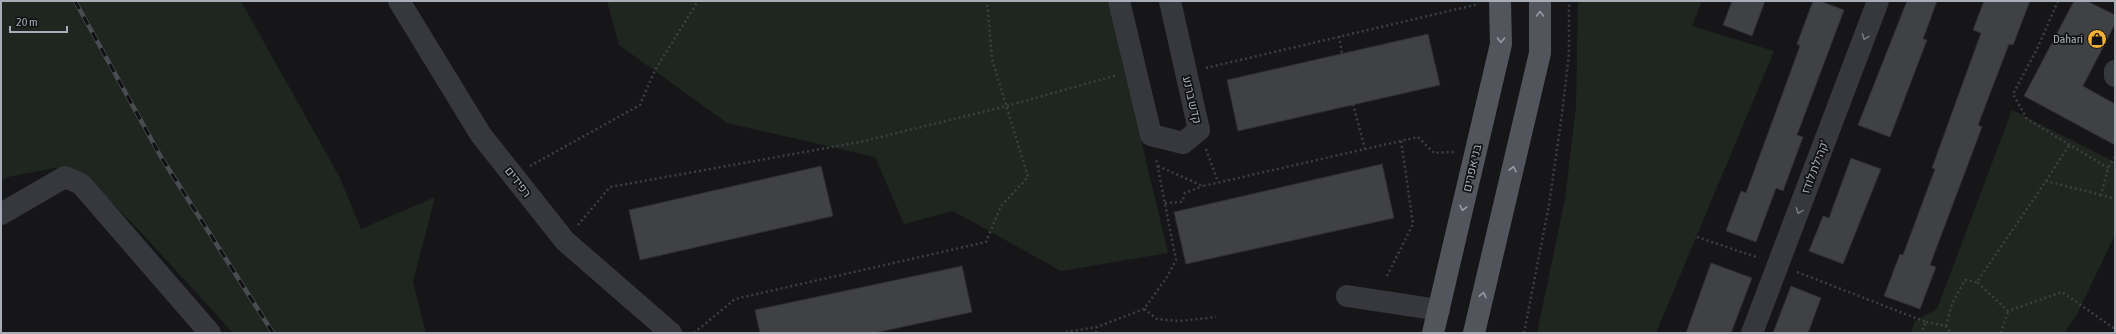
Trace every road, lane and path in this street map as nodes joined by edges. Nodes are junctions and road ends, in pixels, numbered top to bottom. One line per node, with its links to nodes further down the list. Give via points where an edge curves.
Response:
1 (400, 1): 28 (street, רפידים, via 481,134)
2 (698, 1): 28 (path, via 655,70 640,105)
3 (987, 1): 18 (path, via 992,59)
4 (1119, 1): 13 (street)
5 (1170, 1): 15 (street, קדש ברנע)
6 (1540, 1): 56 (main road, one-way to 6, via 1540,53)
7 (1569, 1): 57 (path, via 1569,53 1562,114 1549,205)
8 (1878, 1): 38 (street, קהילת לודז', one-way to 38)
9 (2058, 1): 22 (path, via 2037,50 2013,94 2027,119)
10 (1492, 2): 11 (path); 24 (main road, בני אפרים, one-way to 24, via 1501,44)
11 (1339, 36): 12 (path); 15 (path)
12 (1342, 54)
13 (1136, 70): 18 (path); 20 (street)
14 (2115, 70): 16 (street)
15 (1186, 73): 19 (street, קדש ברנע)
16 (2115, 76)
17 (1353, 104): 23 (path)
18 (1007, 106): 37 (path, via 860,142 610,187); 52 (path, via 1028,177 1001,206 986,242 735,299)
19 (1199, 130): 20 (street, קדש ברנע, via 1183,143); 29 (path)
20 (1151, 135): 26 (path)
21 (1401, 140): 23 (path); 24 (path, via 1418,137 1434,153); 39 (path, via 1413,224)
22 (2070, 144): 27 (path); 30 (path)
23 (1366, 149): 29 (path)
24 (1476, 151): 43 (main road, בני אפרים, one-way to 43)
25 (2115, 157): 27 (path)
26 (1158, 166): 31 (path); 34 (path)
27 (2108, 168): 32 (path)
28 (512, 175): 37 (street, רפידים)
29 (1218, 182): 31 (path)
30 (2046, 182): 32 (path); 40 (path)
31 (1203, 186): 34 (path, via 1185,193 1182,202)
32 (2100, 196): 33 (path)
33 (2115, 199)
34 (1165, 203): 42 (path, via 1176,260)
35 (1, 214): 50 (street, via 65,177 81,184)
36 (1697, 237): 38 (path)
37 (565, 241): 51 (street, רפידים)
38 (1778, 264): 46 (path); 58 (street, קהילת לודז')
39 (1387, 276)
40 (1977, 282): 44 (path); 47 (path, via 1965,280 1952,304)
41 (1347, 296): 43 (street)
42 (1144, 309): 45 (path, via 1157,319 1180,321); 48 (path)
43 (1439, 310): 55 (main road, בני אפרים)
44 (2008, 311): 49 (path, via 2062,292); 61 (path)
45 (1216, 317)
46 (1926, 322): 47 (path); 59 (path)
47 (1946, 326): 60 (path)
48 (1097, 327): 53 (path); 54 (path)
49 (2115, 328)
50 (210, 333)
51 (671, 333)
52 (694, 333)
53 (1061, 333)
54 (1096, 333)
55 (1433, 333)
56 (1474, 333)
57 (1524, 333)
58 (1752, 333)
59 (1921, 333)
60 (1951, 333)
61 (2001, 333)

